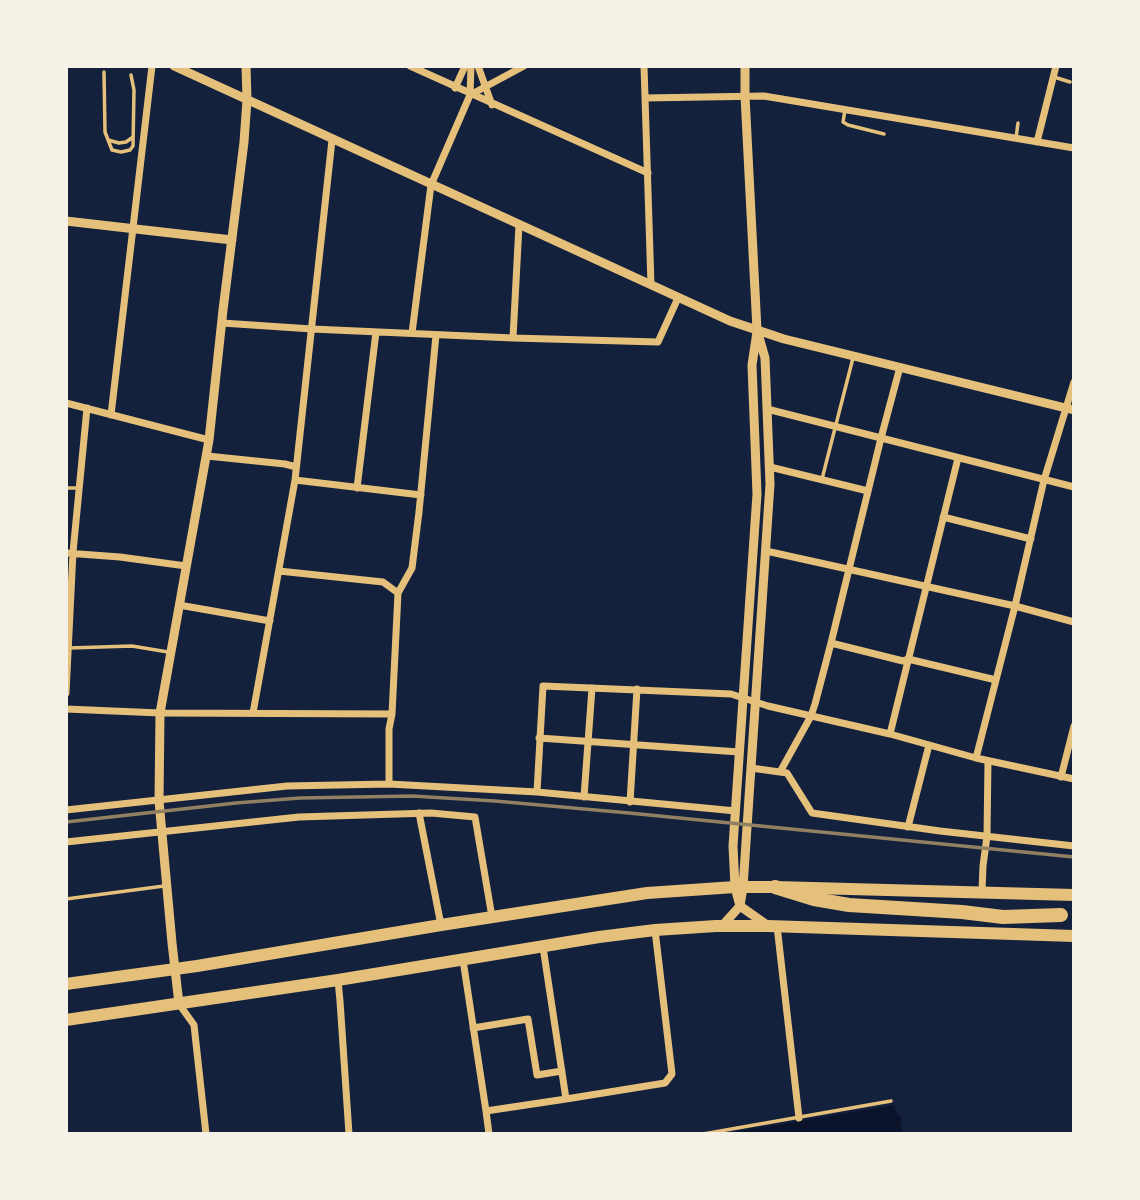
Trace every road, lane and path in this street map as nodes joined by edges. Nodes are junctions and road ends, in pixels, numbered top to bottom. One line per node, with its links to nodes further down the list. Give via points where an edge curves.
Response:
1 (152, 66): 38 (street)
2 (174, 66): 23 (street)
3 (246, 66): 23 (street)
4 (410, 66): 19 (street)
5 (465, 66): 19 (street)
6 (471, 66): 20 (street)
7 (478, 66): 18 (street)
8 (507, 66): 13 (street)
9 (524, 66): 13 (street)
10 (644, 66): 22 (street)
11 (745, 66): 21 (street)
12 (1056, 66): 16 (street)
13 (516, 71): 18 (street)
14 (104, 72): 30 (lane)
15 (131, 75): 28 (lane)
16 (1054, 77): 17 (lane); 32 (street)
17 (1070, 82)
18 (486, 86): 20 (street); 24 (street)
19 (455, 88): 20 (street)
20 (470, 94): 24 (street); 35 (street)
21 (745, 96): 22 (street); 25 (street); 44 (street)
22 (645, 98): 34 (street)
23 (247, 100): 31 (street); 39 (street)
24 (492, 105): 34 (street)
25 (845, 110): 27 (lane, via 843,122); 29 (street)
26 (1018, 123): 29 (lane)
27 (884, 134)
28 (134, 135): 30 (lane, via 119,143); 30 (lane, via 127,152 112,150)
29 (1016, 138): 32 (street)
30 (106, 139)
31 (332, 140): 35 (street); 43 (street)
32 (1037, 142): 33 (street)
33 (1073, 148)
34 (648, 173): 40 (street)
35 (431, 185): 37 (street); 46 (street)
36 (66, 221): 38 (street)
37 (519, 225): 40 (street); 48 (street)
38 (134, 228): 39 (street); 56 (street)
39 (232, 240): 42 (street)
40 (651, 285): 41 (street)
41 (678, 298): 44 (street); 48 (street, via 658,342)
42 (222, 323): 43 (street); 59 (street)
43 (312, 329): 45 (street); 62 (street)
44 (757, 330): 49 (street); 54 (street, via 765,358); 95 (street, via 752,365 757,494)
45 (376, 332): 46 (street); 70 (street)
46 (412, 333): 47 (street)
47 (436, 335): 48 (street); 72 (street)
48 (513, 338)
49 (853, 356): 50 (street); 57 (lane)
50 (900, 367): 55 (street); 58 (street)
51 (1073, 382): 55 (street)
52 (66, 403): 53 (street)
53 (86, 408): 56 (street); 69 (street)
54 (767, 409): 57 (street); 63 (street)
55 (1070, 409): 66 (street)
56 (111, 415): 59 (street)
57 (835, 427): 58 (street); 64 (lane)
58 (881, 438): 61 (street); 71 (street)
59 (209, 440): 60 (street)
60 (207, 456): 62 (street); 77 (street)
61 (958, 458): 66 (street); 73 (street)
62 (296, 467): 65 (street)
63 (770, 467): 64 (street); 75 (street)
64 (822, 479): 71 (street)
65 (295, 480): 70 (street); 79 (street)
66 (1044, 480): 67 (street); 74 (street)
67 (1073, 487)
68 (66, 488): 69 (lane)
69 (79, 488): 76 (street)
70 (357, 488): 72 (street)
71 (868, 491): 78 (street)
72 (421, 495): 81 (street, via 411,569)
73 (943, 517): 74 (street); 80 (street)
74 (1031, 539): 83 (street)
75 (766, 551): 78 (street); 96 (street)
76 (70, 553): 77 (street); 86 (street)
77 (186, 566): 82 (street)
78 (849, 569): 80 (street); 87 (street)
79 (279, 571): 81 (street, via 383,582); 84 (street)
80 (926, 587): 83 (street); 90 (street)
81 (398, 593): 100 (street)
82 (179, 604): 84 (street); 89 (street)
83 (1015, 606): 85 (street); 91 (street)
84 (270, 621): 99 (street)
85 (1073, 622)
86 (68, 636): 88 (street)
87 (831, 643): 90 (street); 101 (street)
88 (69, 648): 89 (lane, via 132,646); 94 (street)
89 (170, 652): 98 (street)
90 (908, 659): 91 (street); 103 (street)
91 (996, 680): 109 (street)
92 (592, 688): 93 (street); 104 (street, via 543,686); 105 (street)
93 (637, 689): 95 (street); 107 (street)
94 (66, 693)
95 (743, 698): 96 (street); 108 (street)
96 (756, 703): 101 (street); 111 (street)
97 (66, 709): 98 (street)
98 (160, 713): 99 (street); 118 (street)
99 (253, 713): 100 (street)
100 (392, 714): 115 (street)
101 (811, 716): 103 (street); 112 (street)
102 (1073, 726): 113 (street)
103 (890, 734): 106 (street)
104 (540, 738): 105 (street); 116 (street)
105 (588, 742): 107 (street); 117 (street)
106 (929, 745): 109 (street); 123 (street)
107 (634, 746): 108 (street); 119 (street)
108 (740, 752): 121 (street)
109 (976, 758): 110 (street)
110 (988, 761): 113 (street); 125 (street)
111 (751, 768): 112 (street); 129 (street)
112 (780, 772): 123 (street, via 787,773 812,813)
113 (1061, 777): 114 (street)
114 (1073, 779)
115 (389, 783): 116 (street); 118 (street, via 287,786)
116 (537, 792): 117 (street)
117 (584, 797): 119 (street)
118 (159, 801): 120 (street); 124 (street)
119 (631, 802): 121 (street)
120 (66, 810)
121 (736, 811): 129 (street, via 733,846)
122 (419, 813): 124 (street, via 299,817); 136 (street, via 475,817); 137 (street)
123 (908, 827): 125 (street)
124 (161, 832): 126 (street); 128 (street)
125 (987, 836): 127 (street); 131 (street)
126 (66, 842)
127 (1073, 846)
128 (166, 886): 133 (lane); 144 (street)
129 (739, 887): 130 (highway); 134 (street); 136 (highway, via 646,893)
130 (775, 887): 131 (highway); 135 (highway, via 830,903 1003,917)
131 (982, 891): 132 (highway)
132 (1073, 895)
133 (66, 899)
134 (740, 906): 138 (street); 139 (street)
135 (1067, 916)
136 (492, 917): 137 (highway)
137 (441, 925): 144 (highway)
138 (722, 926): 139 (highway); 140 (highway)
139 (773, 926): 141 (highway); 154 (street)
140 (655, 930): 142 (highway); 151 (street, via 672,1074 664,1083)
141 (1073, 936)
142 (543, 947): 143 (highway); 150 (street)
143 (463, 960): 145 (highway); 149 (street)
144 (175, 969): 146 (highway); 147 (street)
145 (338, 980): 147 (highway); 156 (street)
146 (66, 984)
147 (179, 1004): 148 (highway); 155 (street, via 194,1026)
148 (66, 1020)
149 (473, 1028): 150 (street, via 528,1019 537,1075); 153 (street)
150 (562, 1071): 151 (street)
151 (566, 1099): 153 (street)
152 (891, 1101): 154 (lane)
153 (486, 1111): 157 (street)
154 (799, 1118): 158 (lane)
155 (206, 1133)
156 (349, 1133)
157 (489, 1133)
158 (703, 1133)

